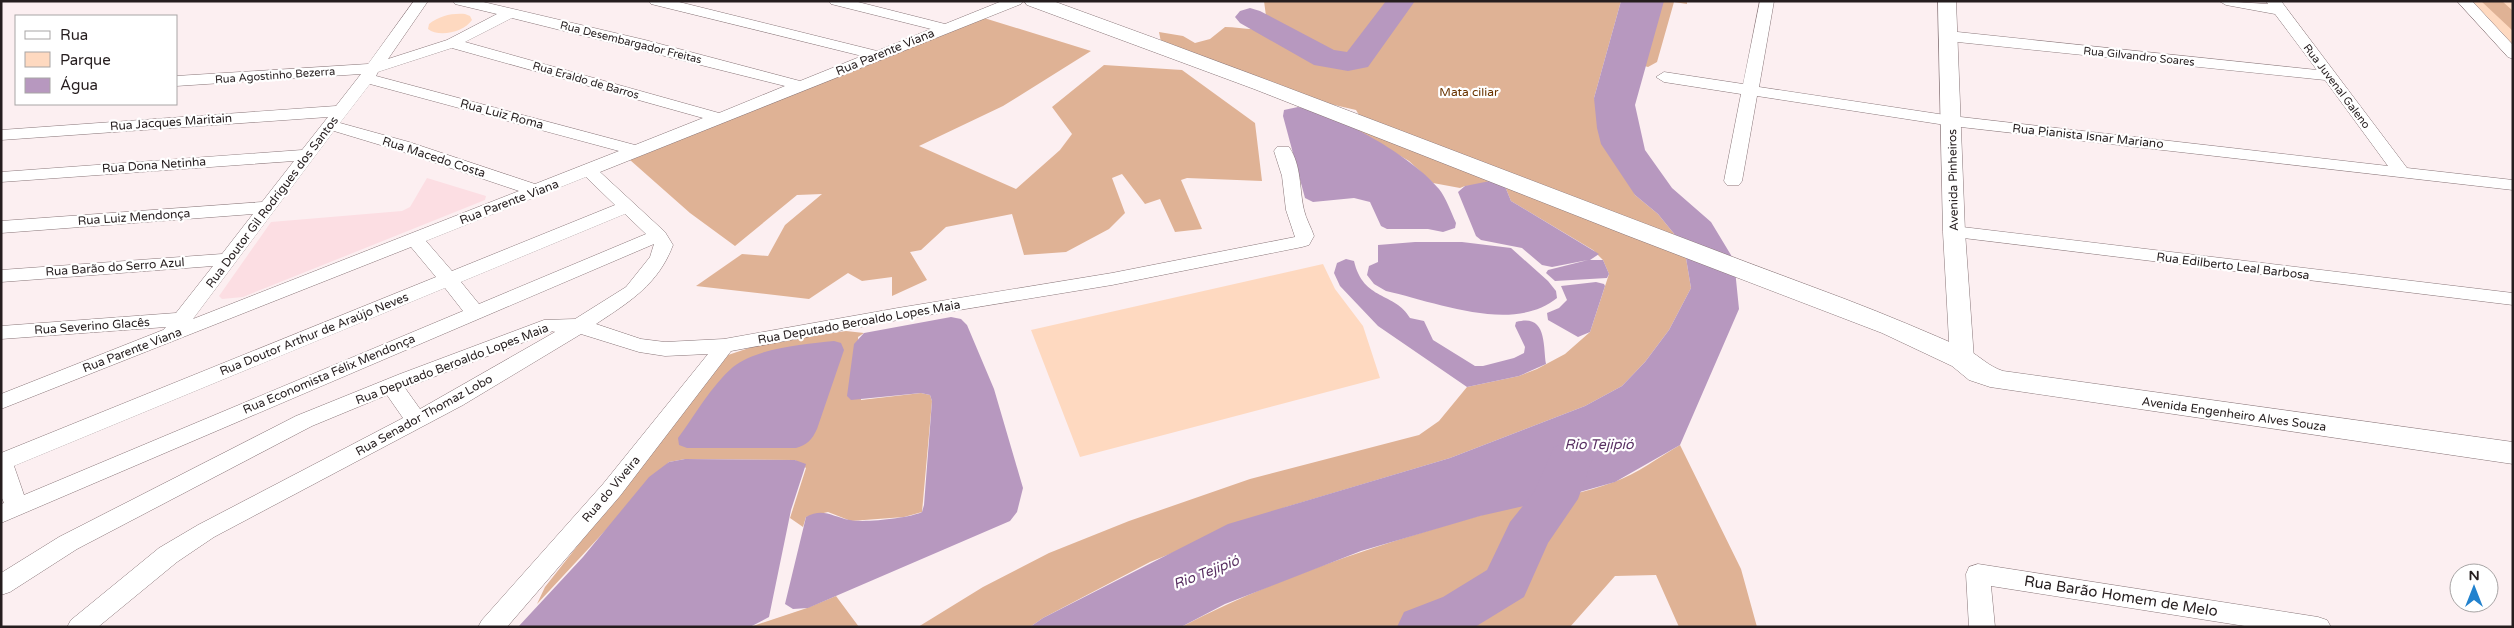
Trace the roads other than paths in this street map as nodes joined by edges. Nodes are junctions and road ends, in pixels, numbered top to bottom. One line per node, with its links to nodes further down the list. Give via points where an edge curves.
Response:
1 (421, 1): 18 (street, Rua Doutor Gil Rodrigues dos Santos)
2 (460, 1): 12 (street, Rua Desembargador Freitas)
3 (656, 1): 17 (street)
4 (836, 1): 13 (street)
5 (1016, 1): 13 (street, Rua Parente Viana)
6 (1034, 1): 54 (main road, Avenida Engenheiro Alves Souza, via 1262,84 1812,296)
7 (1767, 1): 23 (street)
8 (1948, 1): 14 (street, Avenida Pinheiros)
9 (2226, 1): 11 (street)
10 (2464, 1): 16 (street)
11 (2276, 6): 19 (street, Rua Juvenal Galeno)
12 (510, 13): 15 (street); 22 (street, Rua Desembargador Freitas, via 645,44)
13 (944, 28): 17 (street, Rua Parente Viana)
14 (1948, 36): 19 (street, Rua Gilvandro Soares); 26 (street, Avenida Pinheiros)
15 (452, 43): 18 (street); 25 (street, Rua Eraldo de Barros)
16 (2513, 54)
17 (876, 56): 22 (street, Rua Parente Viana)
18 (370, 73): 21 (street, Rua Agostinho Bezerra); 24 (street, Rua Doutor Gil Rodrigues dos Santos); 29 (street, Rua Luiz Roma)
19 (2329, 76): 33 (street, Rua Juvenal Galeno)
20 (1664, 77): 23 (street, Rua Pianista Isnar Mariano)
21 (178, 81)
22 (802, 86): 25 (street, Rua Parente Viana)
23 (1750, 92): 26 (street, Rua Pianista Isnar Mariano); 35 (street)
24 (341, 111): 27 (street, Rua Doutor Gil Rodrigues dos Santos); 28 (street, Rua Jacques Maritain)
25 (720, 118): 29 (street, Rua Parente Viana)
26 (1952, 121): 33 (street, Rua Pianista Isnar Mariano); 41 (street, Avenida Pinheiros)
27 (330, 125): 31 (street, Rua Doutor Gil Rodrigues dos Santos); 37 (street, Rua Macedo Costa)
28 (1, 135)
29 (637, 151): 32 (street, Rua Parente Viana)
30 (1283, 151): 53 (street, Rua Deputado Beroaldo Lopes Maia, via 1304,239 1112,279)
31 (308, 155): 34 (street, Rua Dona Netinha); 38 (street, Rua Doutor Gil Rodrigues dos Santos)
32 (589, 171): 37 (street, Rua Parente Viana); 39 (street)
33 (2400, 171): 36 (street, Rua Pianista Isnar Mariano)
34 (1, 177)
35 (1733, 180)
36 (2513, 185)
37 (538, 191): 43 (street, Rua Parente Viana)
38 (268, 207): 40 (street, Rua Luiz Mendonça); 44 (street, Rua Doutor Gil Rodrigues dos Santos)
39 (627, 207): 42 (street); 46 (street, Rua Doutor Arthur de Araújo Neves)
40 (1, 227)
41 (1954, 232): 47 (street, Rua Edilberto Leal Barbosa); 54 (street, Avenida Pinheiros)
42 (658, 236): 48 (street, Rua Economista Félix Mendonça); 50 (street, Rua Senador Thomaz Lobo, via 664,244 660,258 648,274 633,291)
43 (415, 239): 46 (street); 52 (street, Rua Parente Viana)
44 (228, 259): 45 (street, Rua Barão do Serro Azul); 49 (street, Rua Doutor Gil Rodrigues dos Santos)
45 (1, 276)
46 (448, 280): 48 (street); 59 (street, Rua Doutor Arthur de Araújo Neves)
47 (2513, 299)
48 (475, 312): 60 (street, Rua Economista Félix Mendonça)
49 (182, 319): 51 (street, Rua Severino Glacês); 52 (street, Rua Doutor Gil Rodrigues dos Santos)
50 (580, 326): 53 (street, Rua Deputado Beroaldo Lopes Maia, via 639,345 679,349); 55 (street, Rua Deputado Beroaldo Lopes Maia, via 551,325); 57 (street, Rua Senador Thomaz Lobo)
51 (1, 333)
52 (169, 336): 56 (street, Rua Parente Viana)
53 (724, 346): 63 (street, Rua do Viveira, via 677,411 555,557)
54 (1962, 359): 58 (main road, Avenida Engenheiro Alves Souza, via 1979,373 2000,380)
55 (392, 386): 57 (street); 61 (street, Rua Deputado Beroaldo Lopes Maia, via 304,421 68,543)
56 (1, 402)
57 (416, 420): 62 (street, Rua Senador Thomaz Lobo, via 206,531 168,555)
58 (2513, 453)
59 (1, 461): 60 (street)
60 (9, 511)
61 (1, 585)
62 (80, 627)
63 (491, 627)
64 (1982, 627): 65 (street, Rua Barão Homem de Melo, via 1978,574)
65 (2318, 627)

